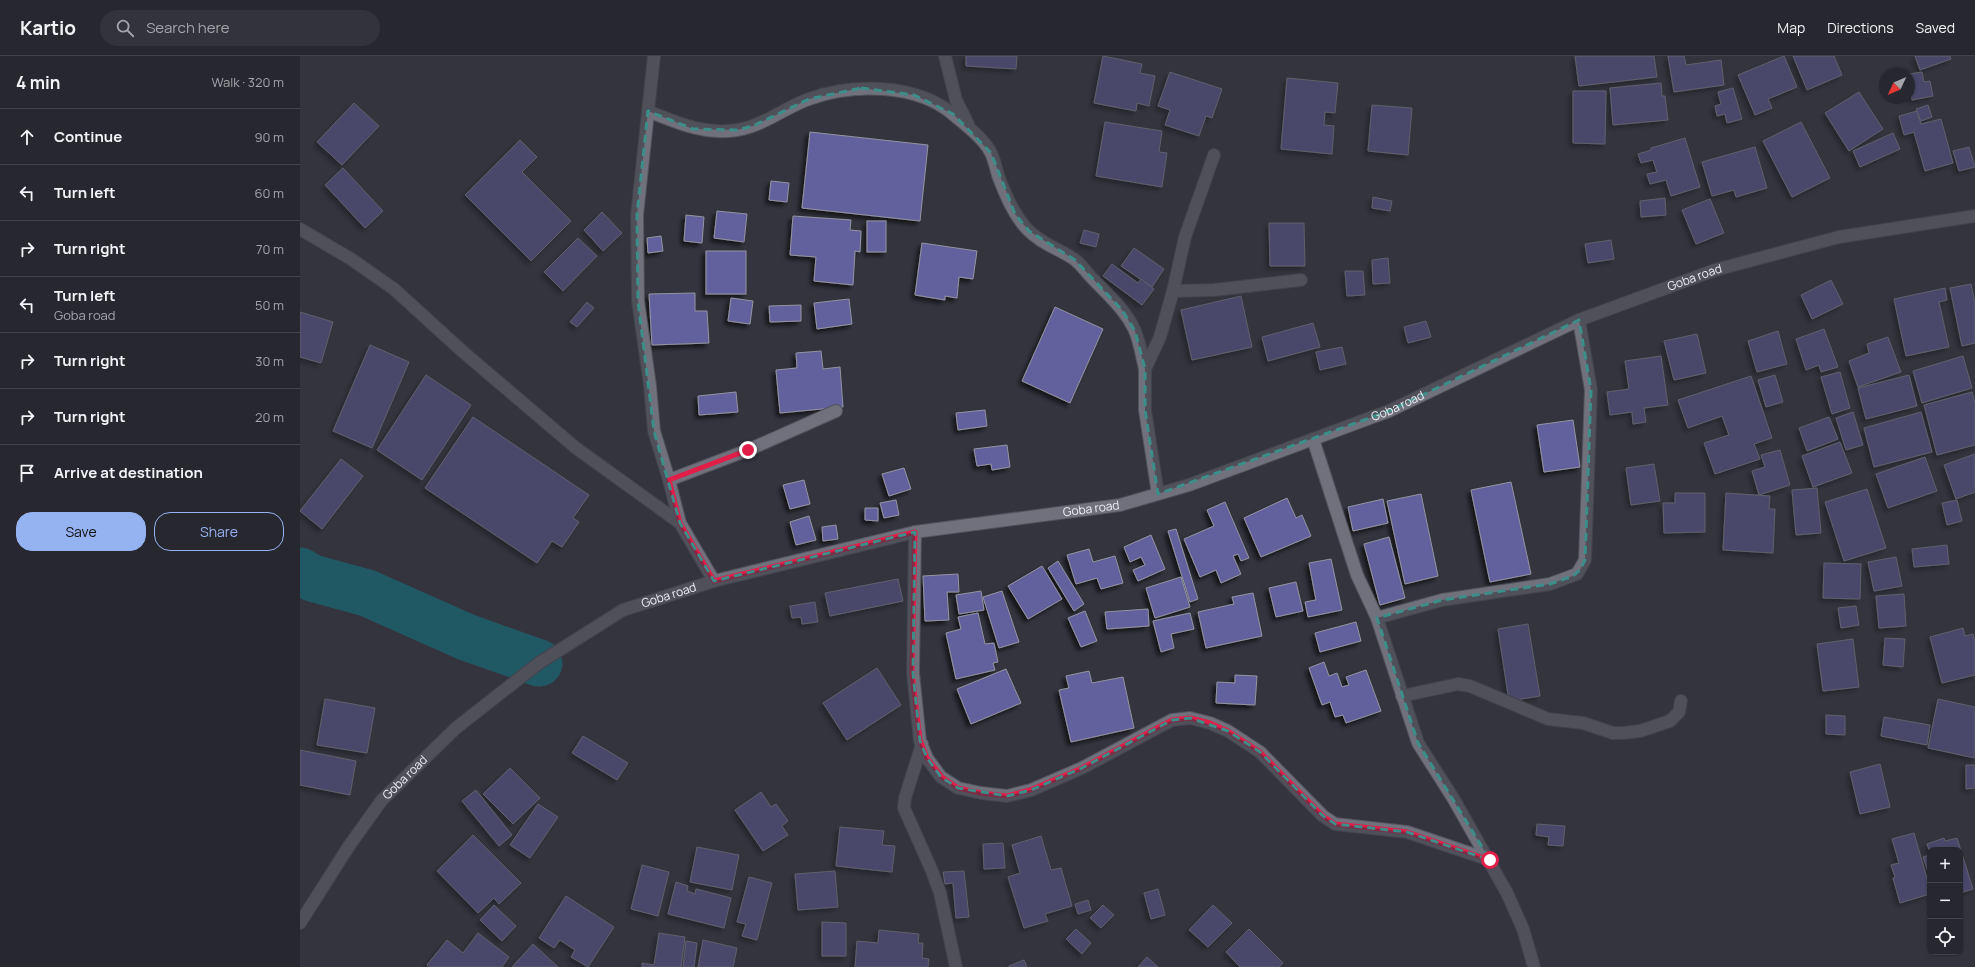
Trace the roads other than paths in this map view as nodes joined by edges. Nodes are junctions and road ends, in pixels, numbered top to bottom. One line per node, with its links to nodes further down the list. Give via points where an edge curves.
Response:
1 (654, 56): 3 (street)
2 (945, 56): 4 (street, via 956,100)
3 (648, 111): 4 (street, via 693,128 737,130 753,126 809,99 834,92 868,88 914,94 953,114); 14 (street, via 637,215 638,301 654,431)
4 (972, 131): 11 (street, via 991,153 1015,214 1028,231 1075,260 1122,310 1135,331)
5 (1214, 155): 9 (street, via 1185,237)
6 (1975, 216): 10 (street, Goba road, via 1831,239 1715,270)
7 (300, 229): 16 (street, via 394,290 576,448)
8 (1301, 280): 9 (street, via 1214,290)
9 (1174, 291): 11 (street, via 1160,336)
10 (1579, 320): 13 (street, Goba road, via 1389,411); 19 (street, via 1590,390 1585,560 1580,570 1573,576 1550,584 1442,600)
11 (1145, 369): 15 (street, via 1145,410)
12 (836, 411): 14 (street, via 748,450)
13 (1313, 438): 15 (street, Goba road, via 1189,485); 19 (street, via 1357,575)
14 (669, 480): 16 (street)
15 (1158, 494): 17 (street, Goba road, via 1120,505)
16 (680, 523): 18 (street)
17 (915, 532): 18 (street, Goba road); 22 (street, via 912,673)
18 (714, 581): 24 (street, Goba road, via 623,610 539,663 456,728 382,800)
19 (1377, 618): 20 (street)
20 (1402, 696): 21 (street, via 1458,684 1470,686 1548,719 1583,723 1613,733 1640,731 1670,720 1679,712); 23 (street, via 1418,743)
21 (1681, 701)
22 (922, 744): 23 (street, via 927,758 942,777 958,788 1007,796 1030,790 1082,768 1172,720 1190,718 1228,731 1260,752 1323,816 1335,824 1407,832); 25 (street, via 904,808 940,893)
23 (1490, 860): 26 (street, via 1523,929)
24 (300, 923)
25 (956, 967)
26 (1534, 967)

